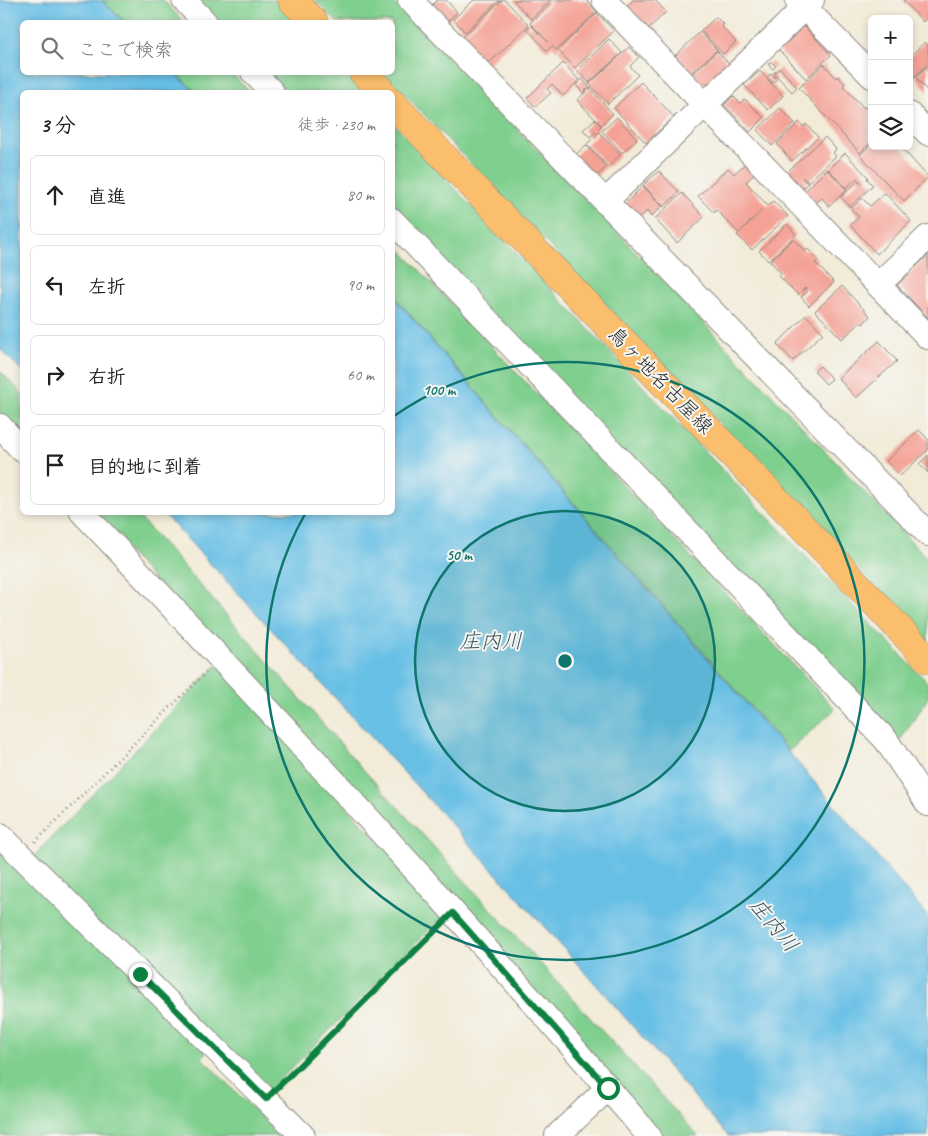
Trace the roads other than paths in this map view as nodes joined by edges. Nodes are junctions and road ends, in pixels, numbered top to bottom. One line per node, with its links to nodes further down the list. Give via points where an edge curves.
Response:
1 (184, 0): 6 (street)
2 (292, 0): 7 (main road)
3 (410, 0): 17 (street)
4 (604, 0): 13 (street)
5 (804, 2): 8 (street); 13 (street)
6 (203, 20)
7 (312, 20)
8 (868, 72)
9 (256, 75): 11 (street)
10 (366, 75): 12 (main road)
11 (270, 90)
12 (380, 90)
13 (705, 104): 17 (street); 20 (street)
14 (395, 106): 26 (main road, 鳥ヶ地名古屋線)
15 (913, 118): 16 (street)
16 (928, 133)
17 (605, 202): 25 (street)
18 (395, 223): 27 (street, via 886,740)
19 (928, 237): 20 (street)
20 (878, 285): 21 (street)
21 (928, 337)
22 (0, 426): 23 (street)
23 (20, 448)
24 (85, 515): 29 (street, via 221,658)
25 (928, 534)
26 (928, 659)
27 (928, 804)
28 (0, 835): 30 (street)
29 (608, 1088): 31 (street); 32 (street)
30 (303, 1136)
31 (557, 1136)
32 (649, 1136)

